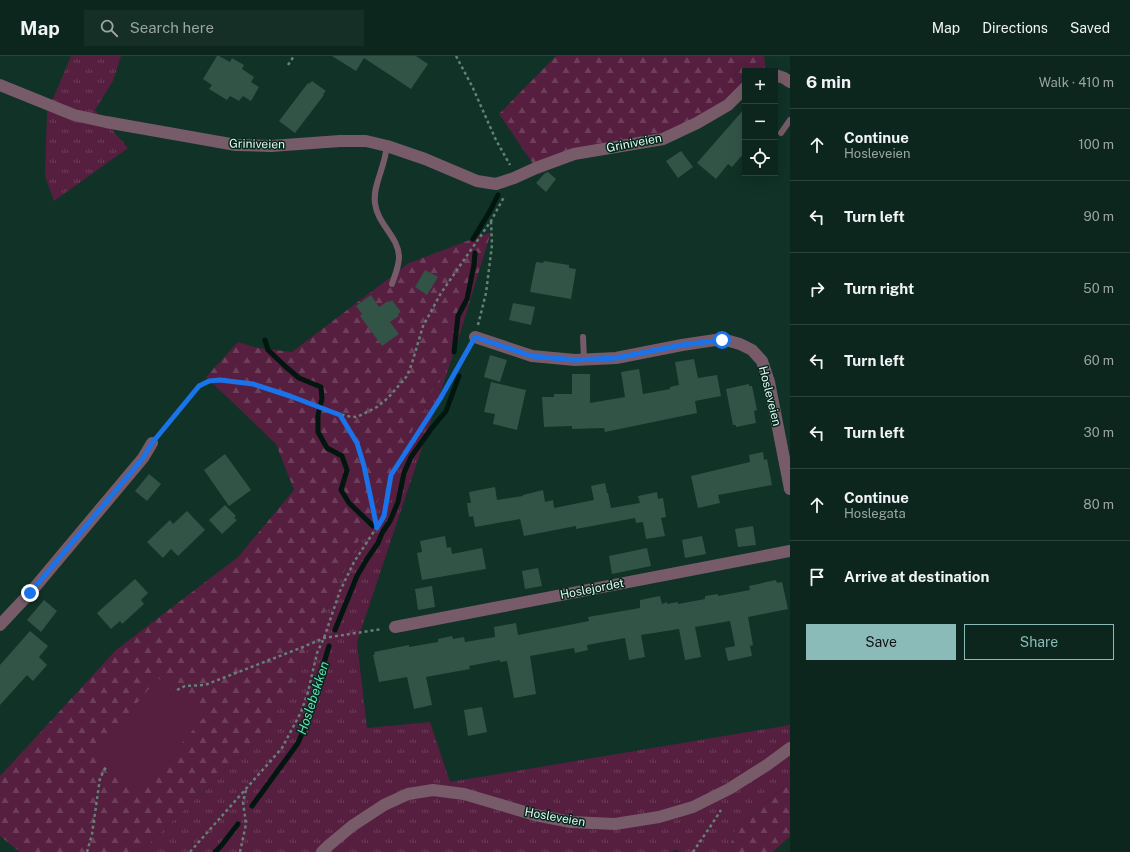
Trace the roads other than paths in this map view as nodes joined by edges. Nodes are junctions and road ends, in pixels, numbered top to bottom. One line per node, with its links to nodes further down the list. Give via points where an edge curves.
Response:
1 (778, 76): 2 (street)
2 (790, 82)
3 (0, 86): 7 (street, Griniveien, via 74,114 236,146 271,146 340,140 366,141)
4 (742, 91): 7 (street, Griniveien, via 728,105 663,139 574,154 496,184 477,181)
5 (790, 120): 6 (lane)
6 (781, 133)
7 (387, 146): 8 (lane, via 375,203 382,223 399,251)
8 (392, 284)
9 (475, 337): 11 (street, Hosleveien, via 532,356)
10 (583, 337): 11 (lane)
11 (584, 360): 12 (street, Hosleveien, via 616,358 722,340 740,344 752,350 762,361)
12 (784, 429): 14 (street, Hosleveien)
13 (152, 443): 16 (street, via 133,470)
14 (790, 489)
15 (790, 552): 17 (street, Hoslejordet)
16 (0, 625)
17 (395, 627)
18 (790, 748): 19 (street, Hosleveien, via 729,789 693,807 659,817 615,824 571,822 464,794 433,790 408,794 384,805 352,826)
19 (322, 852)

